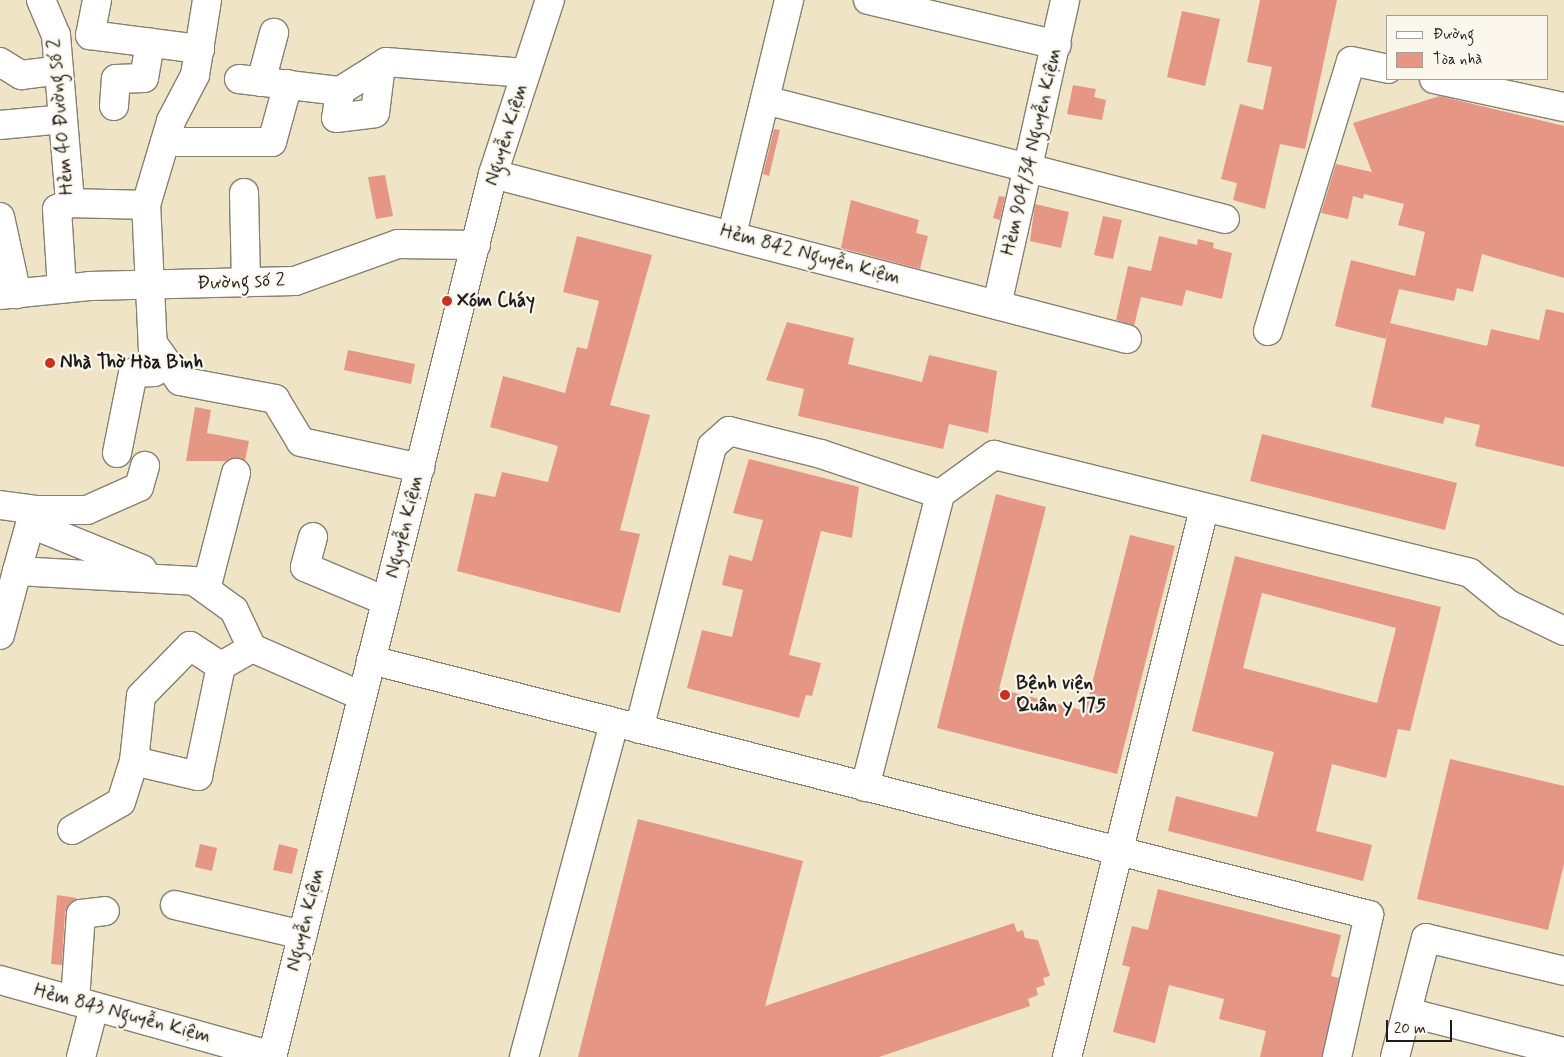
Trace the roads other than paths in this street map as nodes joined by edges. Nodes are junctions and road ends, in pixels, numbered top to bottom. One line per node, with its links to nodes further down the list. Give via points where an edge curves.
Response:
1 (41, 0): 14 (street, Hẻm 40 Đường số 2, via 56,35)
2 (97, 0): 9 (street)
3 (207, 0): 12 (street)
4 (550, 0): 17 (street, Nguyễn Kiệm)
5 (789, 0): 21 (street)
6 (868, 0): 11 (street)
7 (1065, 0): 11 (street, Hẻm 904/34 Nguyễn Kiệm)
8 (274, 34): 19 (street)
9 (90, 35): 10 (street); 14 (street)
10 (150, 43): 12 (street); 22 (street, via 144,78 116,79)
11 (1056, 45): 27 (street, Hẻm 904/34 Nguyễn Kiệm)
12 (200, 49): 26 (street, via 195,76)
13 (0, 62): 14 (street, via 21,74)
14 (58, 64): 24 (street, Hẻm 40 Đường số 2)
15 (381, 65): 17 (street); 20 (street); 20 (street, via 375,113 336,118)
16 (1386, 69): 41 (street, via 1351,61)
17 (526, 73): 28 (street, Nguyễn Kiệm)
18 (1439, 80): 23 (street)
19 (263, 82): 20 (street); 26 (street, via 272,142)
20 (340, 91)
21 (765, 100): 27 (street); 34 (street)
22 (114, 106)
23 (1564, 107)
24 (63, 119): 25 (street); 30 (street, Hẻm 40 Đường số 2)
25 (0, 125)
26 (165, 142): 31 (street)
27 (1029, 168): 32 (street); 40 (street, Hẻm 904/34 Nguyễn Kiệm)
28 (493, 174): 34 (street, Hẻm 842 Nguyễn Kiệm); 35 (street, Nguyễn Kiệm)
29 (244, 193): 36 (street)
30 (70, 203): 31 (street); 38 (street, Hẻm 40 Đường số 2, via 57,209)
31 (146, 205): 37 (street)
32 (1225, 219)
33 (1, 228): 39 (street)
34 (732, 234): 40 (street, Hẻm 842 Nguyễn Kiệm)
35 (476, 244): 36 (street, Đường số 2, via 398,244 295,281); 46 (street, Nguyễn Kiệm)
36 (246, 282): 37 (street, Đường số 2)
37 (148, 285): 38 (street, Đường số 2); 43 (street)
38 (62, 289): 39 (street, Đường số 2)
39 (8, 295)
40 (998, 304): 42 (street, Hẻm 842 Nguyễn Kiệm)
41 (1268, 331)
42 (1127, 339)
43 (154, 345): 44 (street, via 154,372 133,373); 46 (street, via 180,381 275,399 302,442)
44 (117, 453)
45 (146, 466): 51 (street, via 139,487 87,510)
46 (420, 468): 56 (street, Nguyễn Kiệm)
47 (236, 473): 55 (street)
48 (940, 494): 50 (street, via 994,455); 63 (street, via 821,454 729,431 712,446); 65 (street)
49 (0, 505): 51 (street)
50 (1204, 509): 57 (street, via 1470,573 1508,604); 67 (street)
51 (37, 522): 53 (street); 54 (street)
52 (314, 537): 56 (street, via 305,567)
53 (17, 571): 54 (street); 58 (street)
54 (165, 578): 55 (street, via 194,581)
55 (206, 589): 59 (street, via 234,610)
56 (386, 601): 60 (street, Nguyễn Kiệm)
57 (1564, 632)
58 (0, 635)
59 (252, 648): 61 (street); 62 (street)
60 (371, 660): 62 (street, Nguyễn Kiệm); 63 (street)
61 (221, 666): 64 (street, via 190,646 141,696); 64 (street, via 198,776)
62 (362, 696): 70 (street, Nguyễn Kiệm)
63 (627, 726): 65 (street); 78 (street)
64 (134, 761): 66 (street, via 121,802)
65 (865, 787): 67 (street)
66 (72, 830)
67 (1120, 853): 79 (street); 80 (street, via 1369,915)
68 (175, 904): 70 (street)
69 (105, 911): 73 (street, via 81,914)
70 (303, 935): 76 (street, Nguyễn Kiệm)
71 (1564, 971): 74 (street, via 1426,938)
72 (0, 980): 73 (street, Hẻm 843 Nguyễn Kiệm)
73 (84, 1004): 76 (street, Hẻm 843 Nguyễn Kiệm); 77 (street)
74 (1407, 1012): 75 (street); 81 (street)
75 (1564, 1052)
76 (272, 1056)
77 (81, 1057)
78 (524, 1057)
79 (1068, 1057)
80 (1336, 1057)
81 (1395, 1057)

